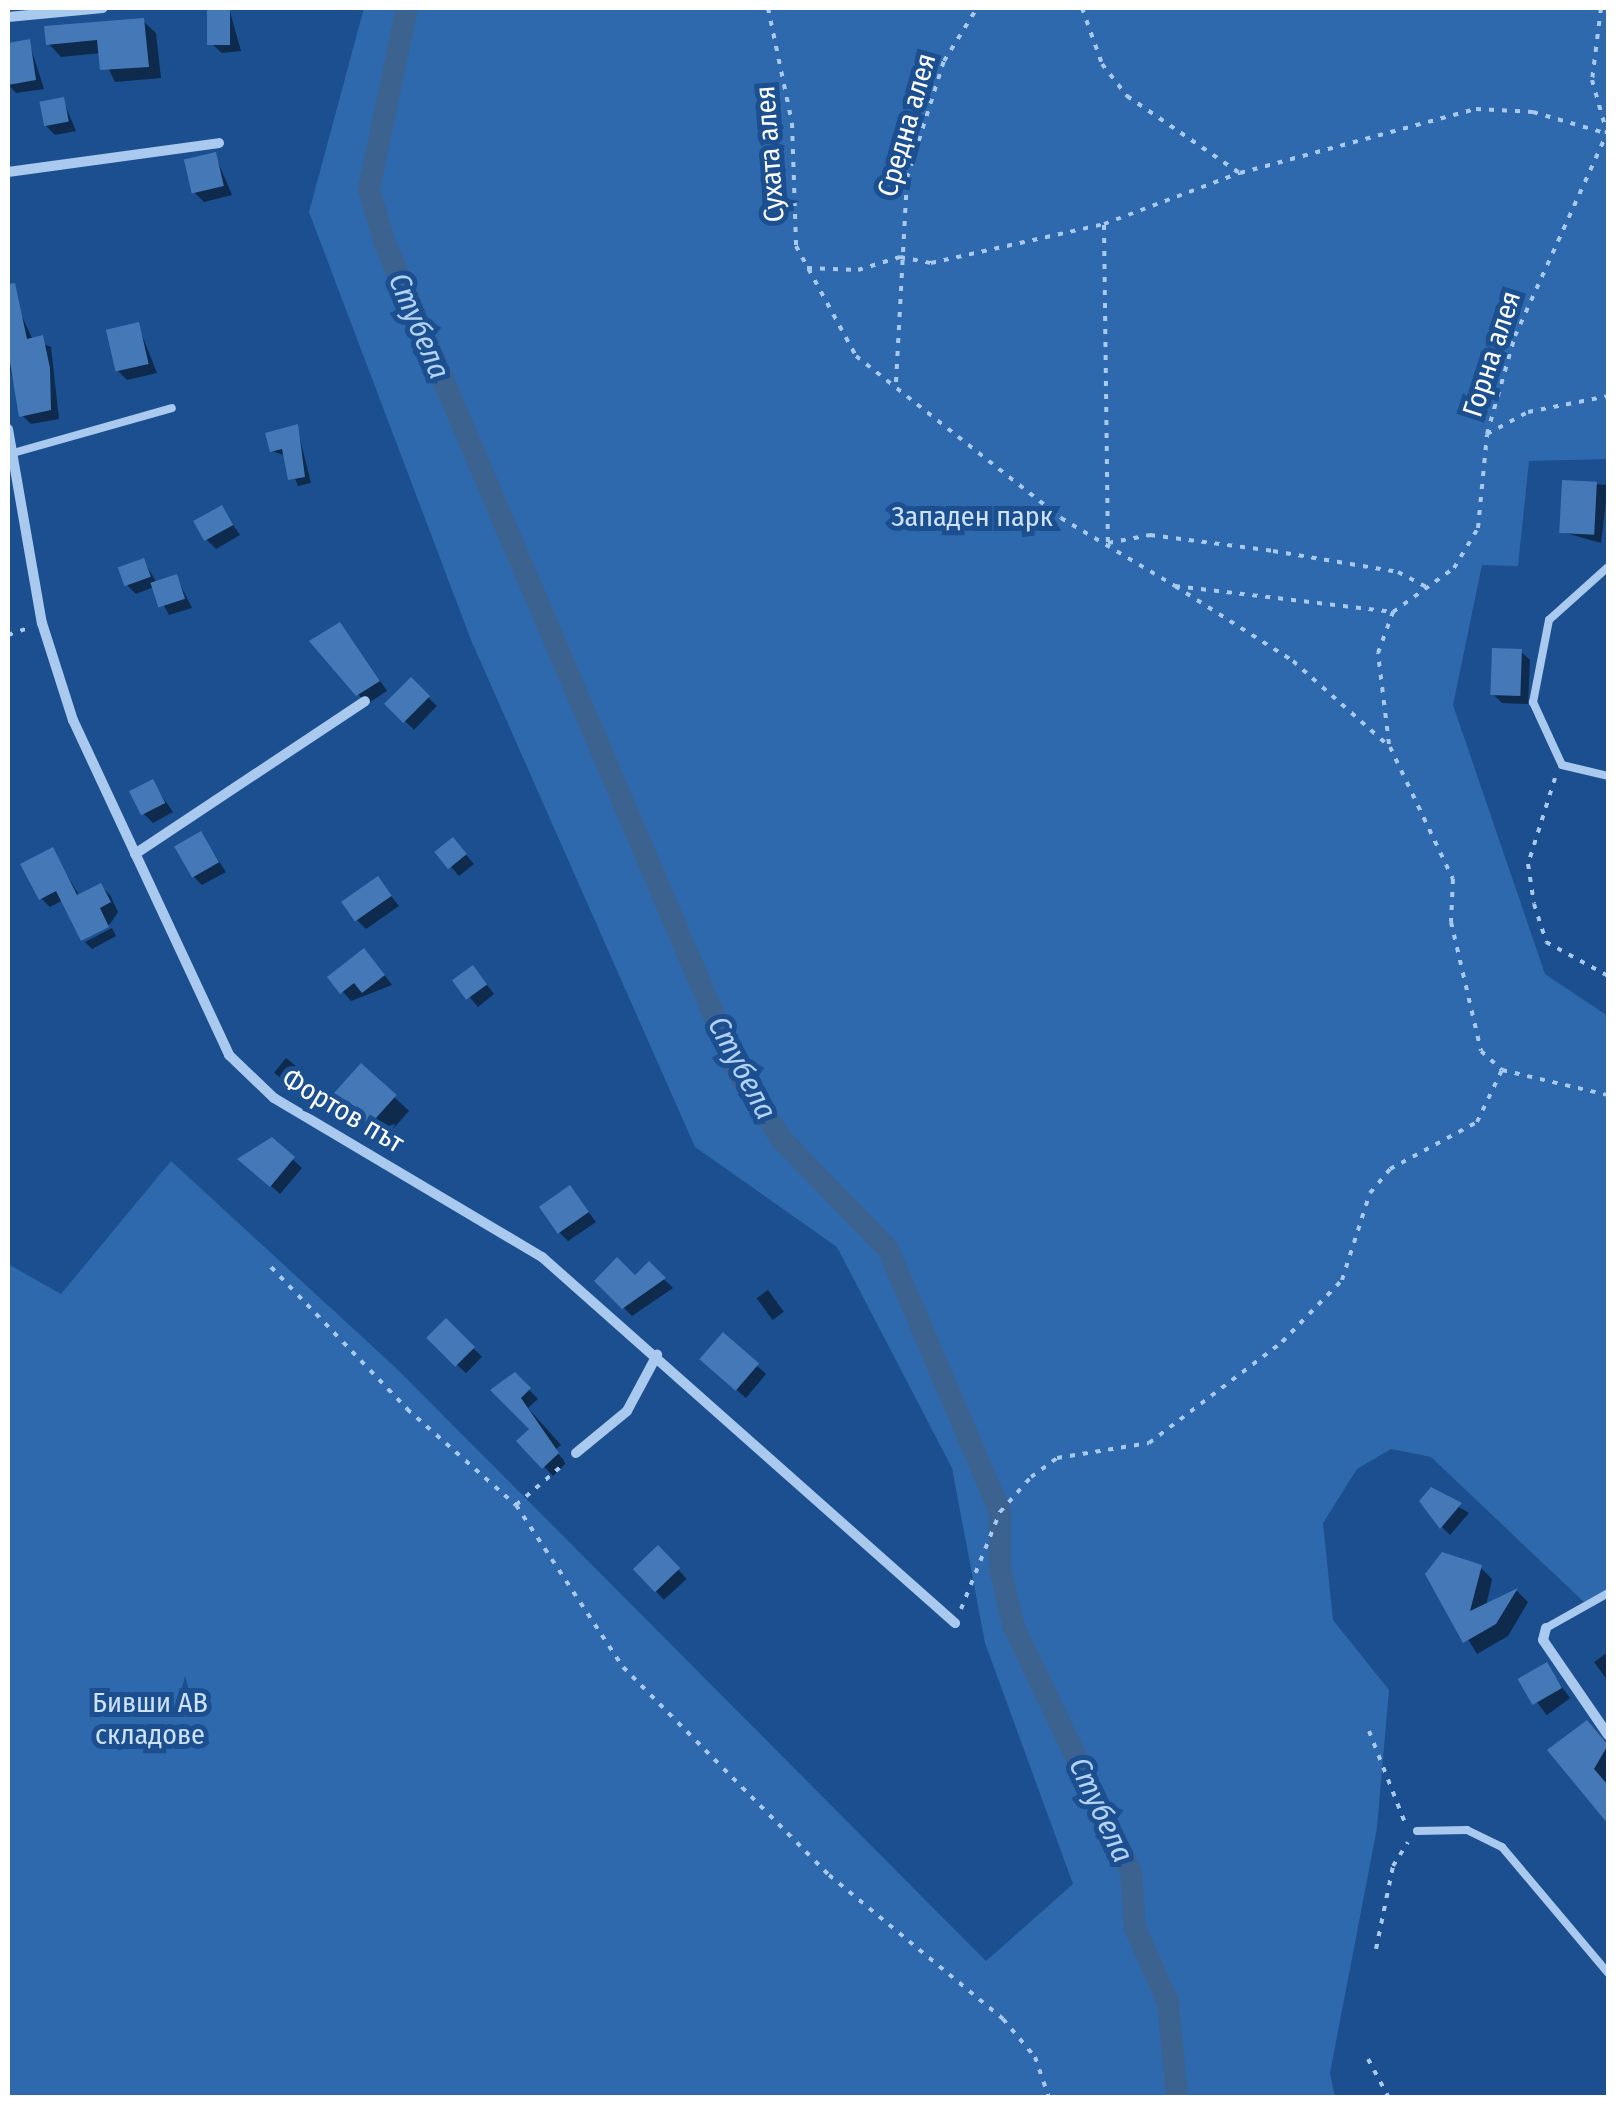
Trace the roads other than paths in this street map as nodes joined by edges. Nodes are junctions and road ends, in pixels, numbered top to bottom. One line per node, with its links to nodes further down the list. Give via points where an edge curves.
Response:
1 (103, 8): 2 (street)
2 (8, 17)
3 (219, 143): 4 (street)
4 (8, 172)
5 (172, 408): 7 (lane)
6 (8, 429): 7 (street, Фортов път)
7 (13, 453): 11 (street, Фортов път, via 42,622 73,720)
8 (1608, 567): 10 (lane, via 1549,620 1534,660 1533,702 1562,764)
9 (365, 701): 11 (street)
10 (1608, 776)
11 (135, 854): 12 (street, Фортов път, via 249,1081 542,1257)
12 (657, 1355): 13 (street, via 627,1412); 15 (street, Фортов път)
13 (576, 1453)
14 (1608, 1593): 16 (lane)
15 (955, 1623)
16 (1546, 1628): 17 (street, via 1544,1640)
17 (1608, 1735)
18 (1417, 1831): 19 (lane, via 1467,1830 1502,1847)
19 (1608, 1973)

